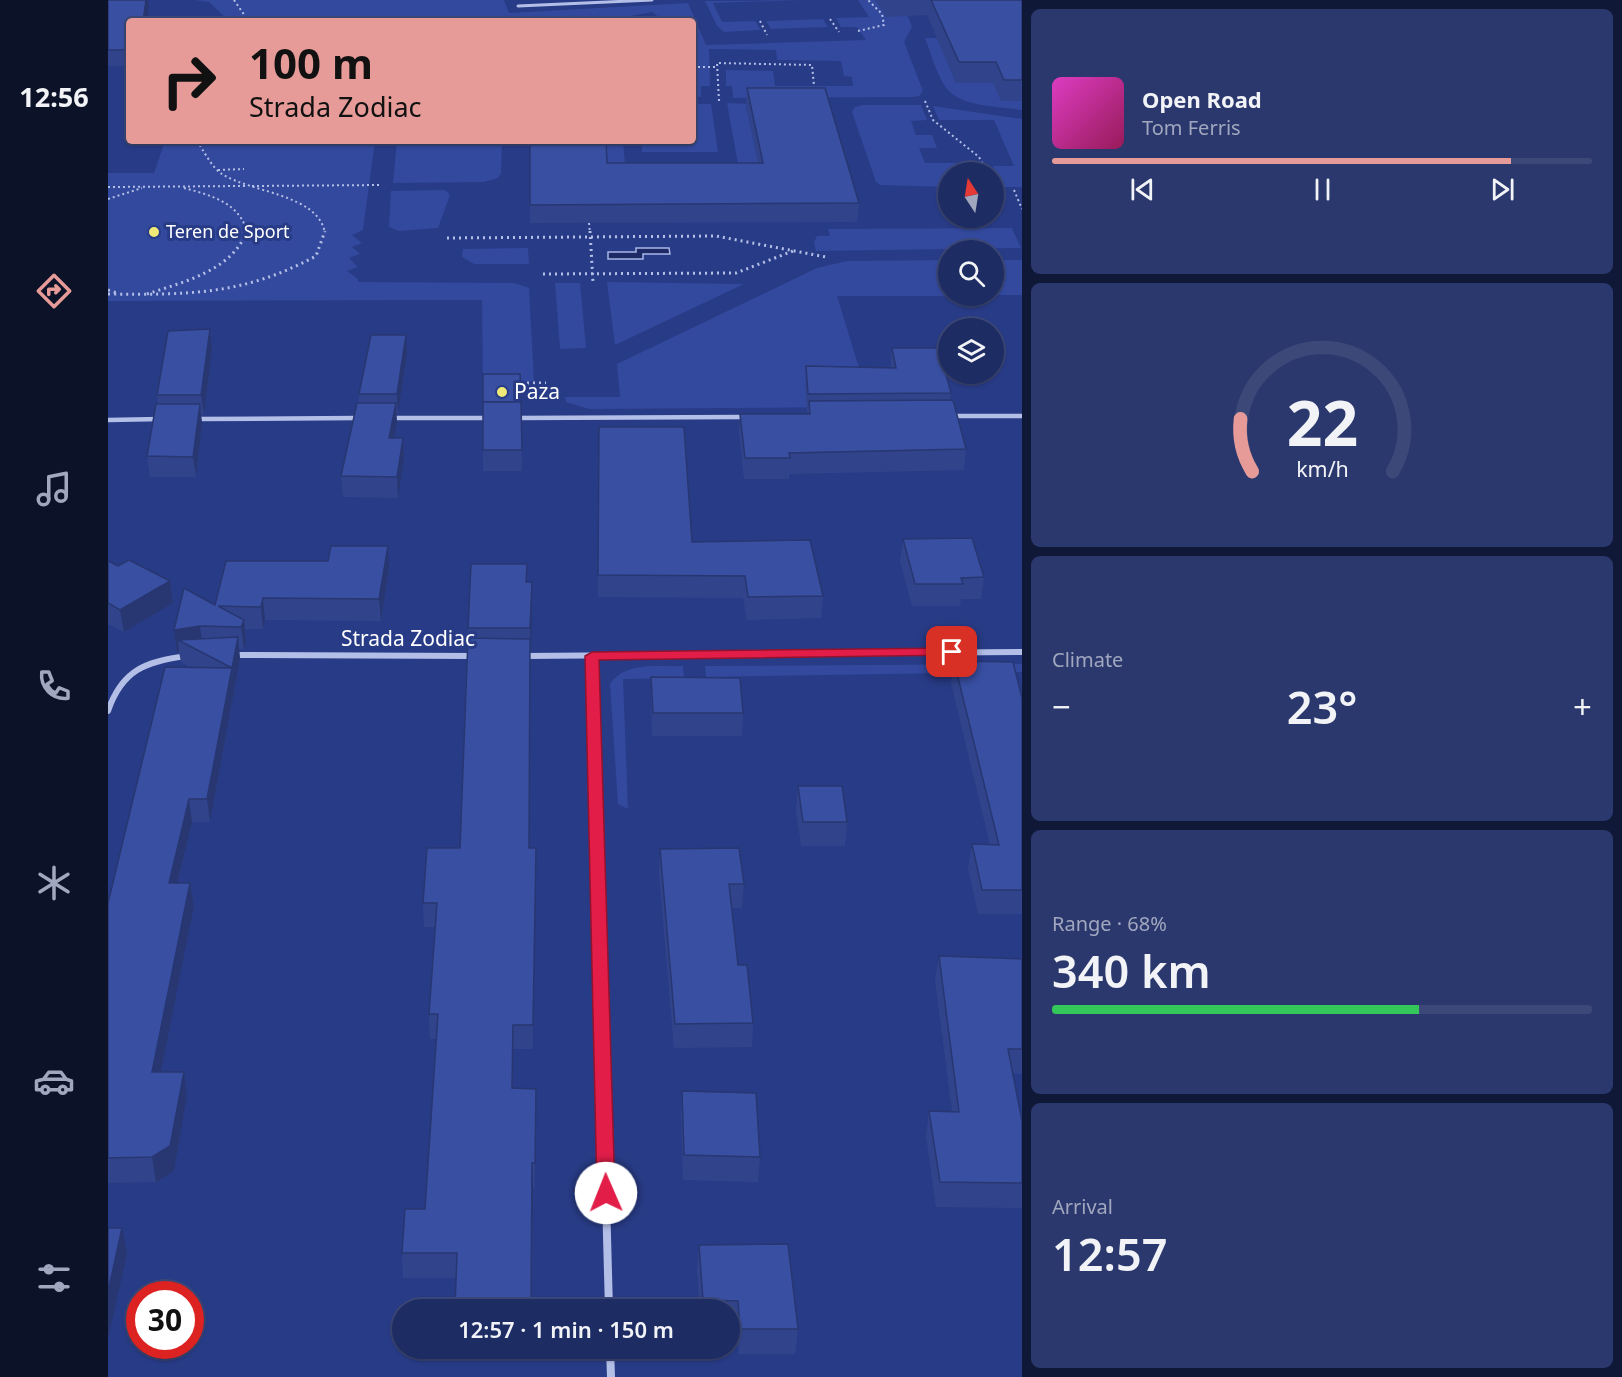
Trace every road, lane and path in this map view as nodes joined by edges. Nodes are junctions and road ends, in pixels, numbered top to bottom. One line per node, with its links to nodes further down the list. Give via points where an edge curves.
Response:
1 (234, 0): 5 (path)
2 (652, 0): 4 (lane)
3 (868, 0): 8 (path, via 882,14 884,25)
4 (518, 6)
5 (245, 16)
6 (830, 19): 9 (path)
7 (760, 21): 10 (path)
8 (858, 31)
9 (839, 32)
10 (767, 35)
11 (696, 67): 12 (path)
12 (718, 67): 13 (path, via 717,63 812,65); 14 (path)
13 (814, 86)
14 (719, 101)
15 (925, 101): 17 (path, via 933,120)
16 (199, 144): 19 (path)
17 (982, 162)
18 (244, 169): 19 (path)
19 (217, 170): 21 (path)
20 (381, 185): 21 (path)
21 (245, 186): 23 (path); 37 (path, via 305,204 323,221 325,233 316,256 267,281 237,289)
22 (147, 187): 23 (path); 24 (path); 26 (path)
23 (177, 187): 37 (path, via 229,204 240,213 248,232 228,260)
24 (108, 188)
25 (1014, 190): 27 (path)
26 (108, 199)
27 (1022, 209)
28 (588, 223): 29 (path)
29 (590, 237): 30 (path); 31 (path, via 716,236); 33 (path)
30 (447, 238)
31 (794, 250): 32 (path); 33 (path, via 736,273)
32 (826, 257)
33 (592, 273): 34 (path); 35 (path)
34 (543, 274)
35 (593, 282)
36 (108, 292): 37 (path)
37 (144, 295)
38 (546, 383): 39 (path)
39 (513, 385)
40 (939, 416): 41 (street)
41 (1022, 416)
42 (751, 417): 44 (street)
43 (370, 418): 46 (street)
44 (382, 418)
45 (168, 419): 47 (street)
46 (191, 419)
47 (108, 420)
48 (1022, 652): 53 (street)
49 (226, 654): 51 (street, Strada Zodiac)
50 (194, 655): 54 (street, via 166,658 140,667 120,682)
51 (486, 656)
52 (521, 656): 53 (street)
53 (592, 656): 55 (street)
54 (108, 711)
55 (609, 1299)
56 (610, 1359): 57 (street)
57 (610, 1377)

